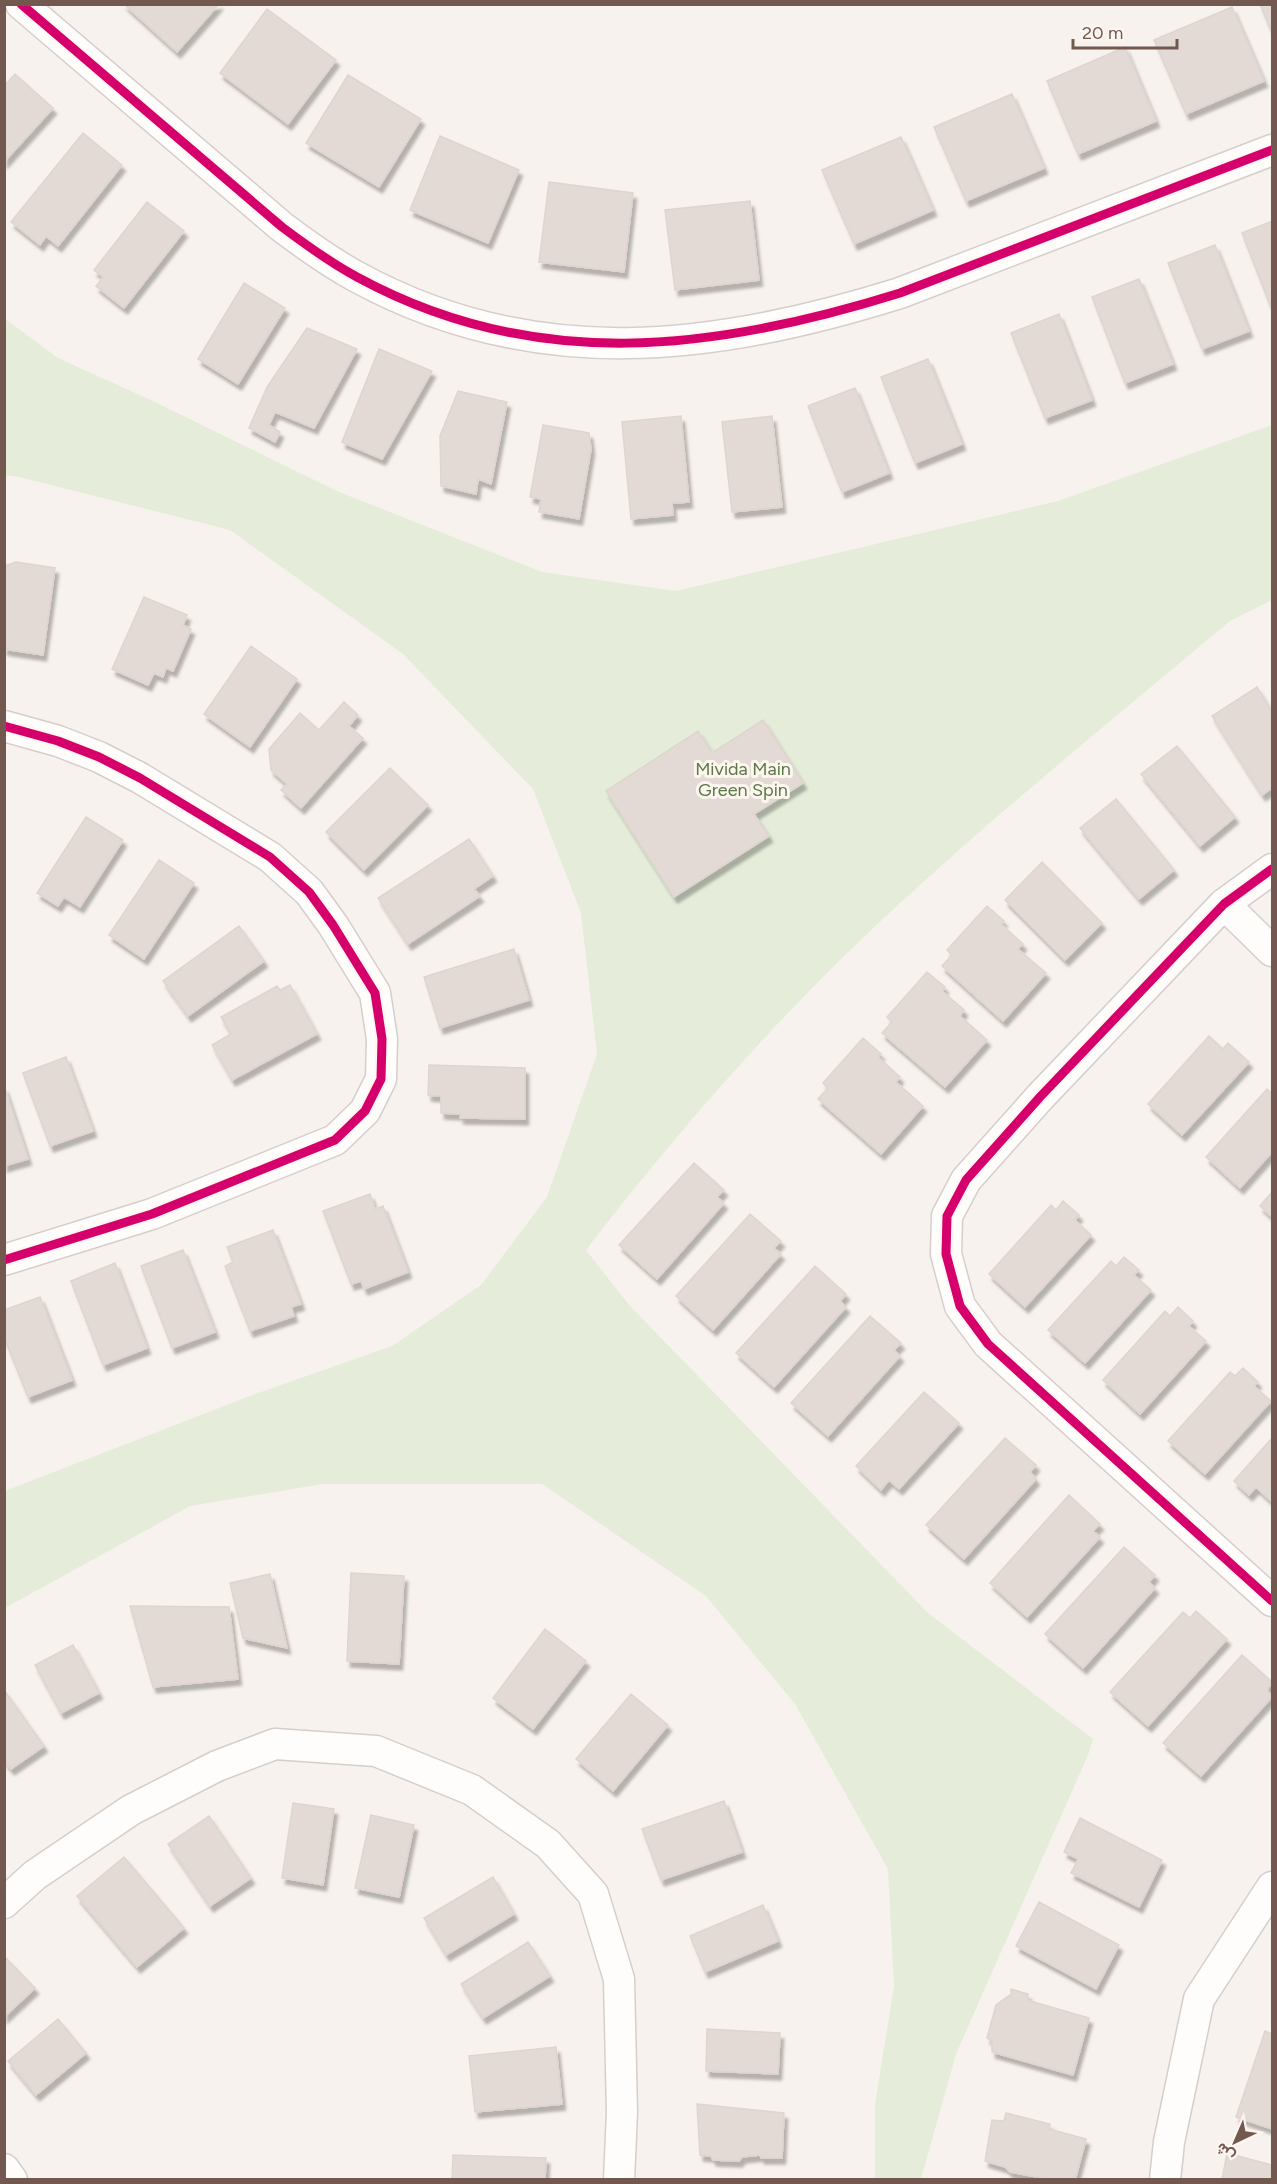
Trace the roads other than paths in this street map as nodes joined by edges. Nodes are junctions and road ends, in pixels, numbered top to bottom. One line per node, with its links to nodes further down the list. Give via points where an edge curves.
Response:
1 (21, 4): 2 (street, via 318,254 387,292 440,314 535,338 633,344 681,340 737,334 847,310)
2 (1272, 150)
3 (4, 726): 7 (street, via 99,757 270,857 309,892 365,976 375,993 382,1039 381,1079 365,1111 335,1140 153,1214)
4 (1272, 869): 5 (street)
5 (1224, 904): 6 (street); 8 (street, via 966,1180 947,1216 946,1254 960,1306 988,1344)
6 (1272, 951)
7 (4, 1260)
8 (1272, 1601)
9 (1272, 1887): 14 (street, via 1199,1999 1169,2142)
10 (4, 1903): 13 (street, via 35,1875 131,1809 217,1766 275,1744 375,1751 472,1790 548,1844 593,1894 619,1979)
11 (4, 2169): 12 (street)
12 (12, 2180)
13 (619, 2180)
14 (1165, 2180)

